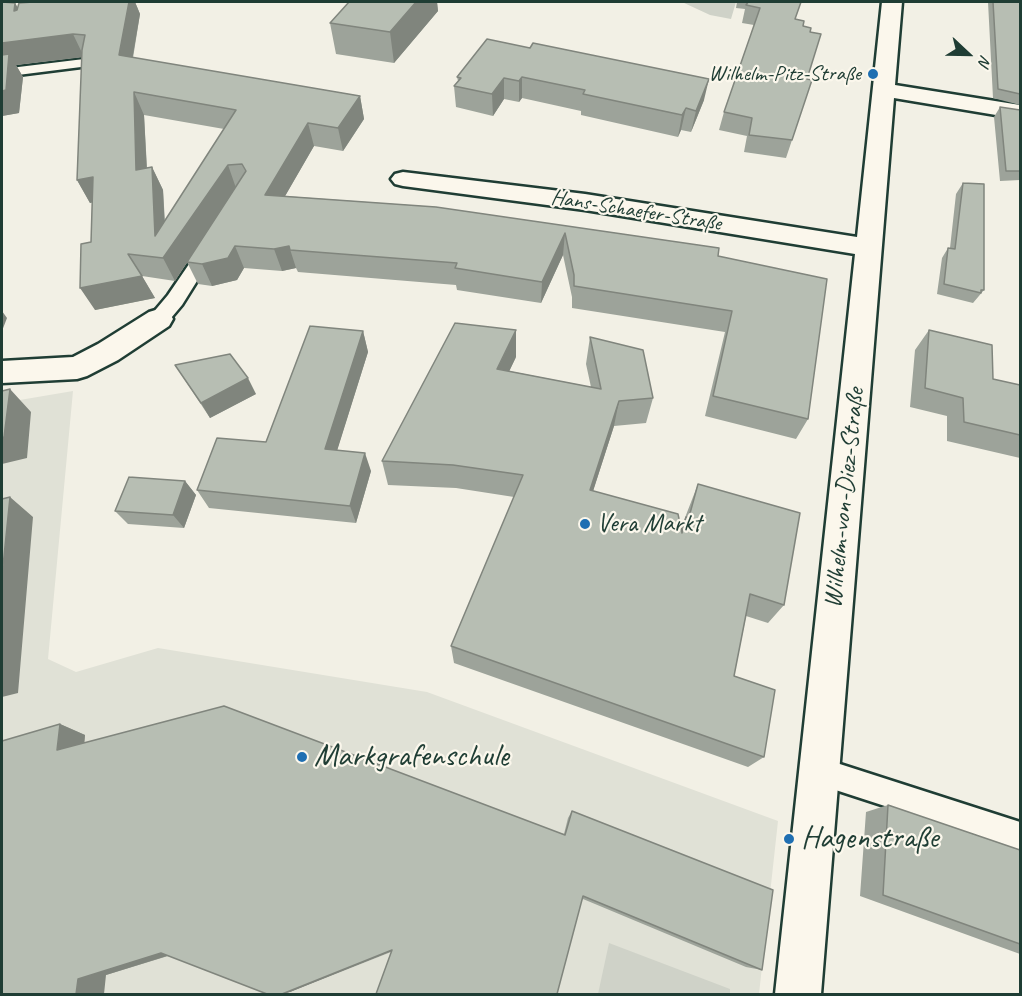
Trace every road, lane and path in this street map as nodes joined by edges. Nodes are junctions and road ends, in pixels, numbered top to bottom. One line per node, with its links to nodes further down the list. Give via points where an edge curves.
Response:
1 (892, 2): 4 (street, Wilhelm-von-Diez-Straße)
2 (84, 63): 3 (lane)
3 (2, 73)
4 (884, 90): 5 (street); 8 (street, Wilhelm-von-Diez-Straße)
5 (1020, 112)
6 (403, 179): 8 (street, Hans-Schaefer-Straße, via 585,202)
7 (219, 232): 9 (lane, via 176,300)
8 (869, 248): 11 (street, Wilhelm-von-Diez-Straße)
9 (159, 319): 10 (street, via 77,368)
10 (2, 372)
11 (819, 771): 12 (lane); 13 (street, Wilhelm-von-Diez-Straße)
12 (1020, 836)
13 (798, 994)

